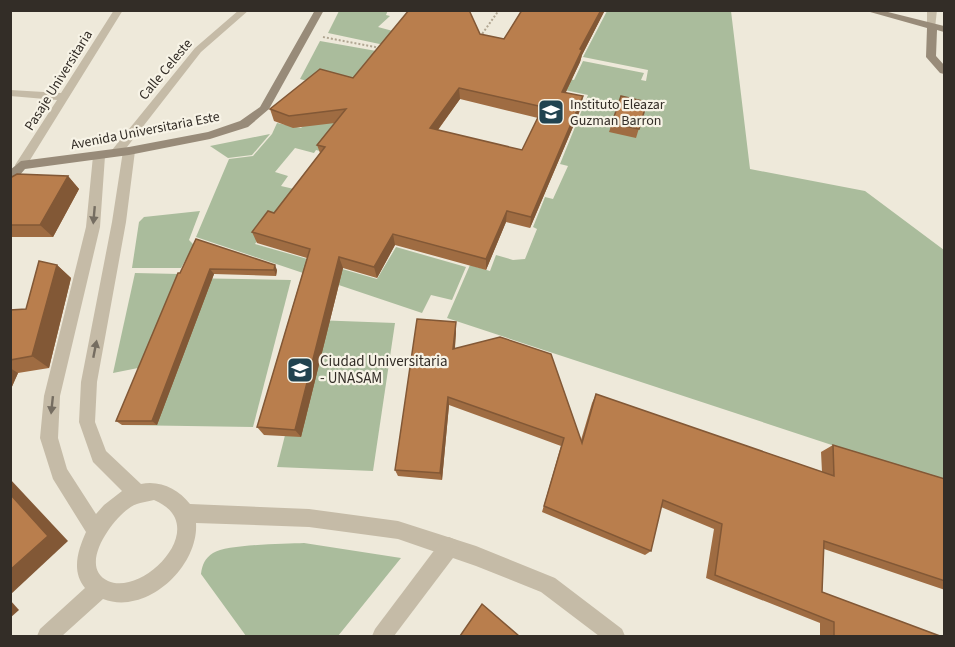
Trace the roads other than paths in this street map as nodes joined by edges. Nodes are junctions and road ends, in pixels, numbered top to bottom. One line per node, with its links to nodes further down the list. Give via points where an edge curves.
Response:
1 (119, 10): 10 (street, Pasaje Universitaria)
2 (245, 10): 11 (street, Calle Celeste, via 198,50)
3 (320, 10): 11 (main road, Avenida Universitaria Este, via 264,109 244,124 210,135)
4 (867, 10): 6 (main road)
5 (932, 10): 6 (street)
6 (932, 26): 7 (main road); 8 (main road, via 931,57)
7 (945, 29)
8 (945, 71)
9 (10, 93): 10 (street)
10 (66, 97): 13 (street, Pasaje Universitaria)
11 (122, 152): 12 (main road, Avenida Universitaria Este); 15 (street, one-way to 11, via 99,456 87,422 89,382 119,222)
12 (99, 156): 13 (main road, Avenida Universitaria Este); 17 (street, one-way to 17, via 93,227 52,396 49,438 59,473)
13 (21, 165): 14 (main road)
14 (10, 179)
15 (138, 494): 16 (street, via 168,494); 17 (street, via 121,501)
16 (187, 513): 18 (street, via 309,518 398,530); 19 (street, via 184,544 164,575 131,592 114,593)
17 (94, 530): 19 (street, via 86,564)
18 (449, 547): 21 (street); 22 (street, via 548,585)
19 (100, 588): 20 (street)
20 (47, 636)
21 (382, 636)
22 (615, 636)

